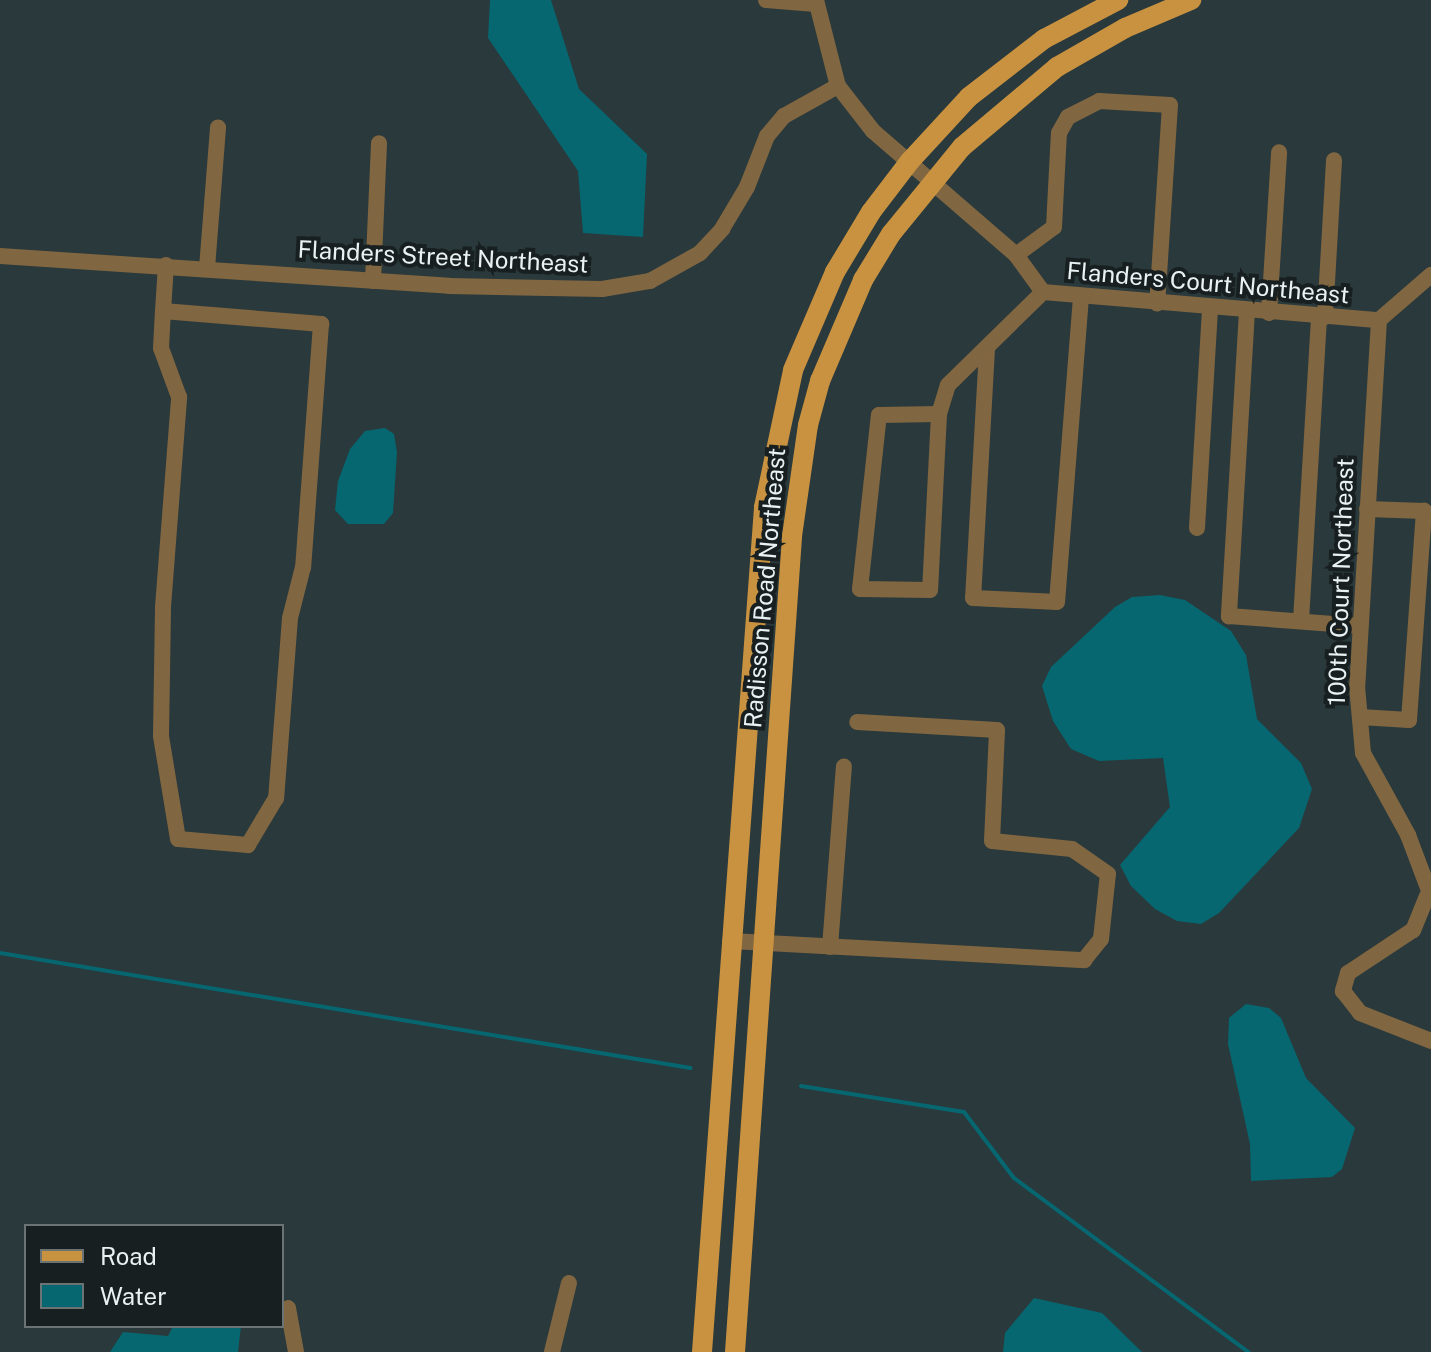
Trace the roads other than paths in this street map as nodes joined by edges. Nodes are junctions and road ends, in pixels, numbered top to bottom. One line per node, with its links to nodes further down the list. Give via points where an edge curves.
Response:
1 (766, 0): 4 (street)
2 (1118, 0): 10 (main road, Radisson Road Northeast, via 1044,39 969,97)
3 (1191, 0): 11 (main road, Radisson Road Northeast, via 1125,28 1057,67 994,116)
4 (816, 2): 5 (street)
5 (838, 86): 10 (street, Flanders Court Northeast, via 873,131); 17 (street, Flanders Street Northeast, via 784,116 767,136 747,187 722,229 700,253 650,281 602,289)
6 (218, 127): 15 (street)
7 (379, 143): 17 (street)
8 (1279, 152): 24 (street)
9 (1334, 160): 25 (street)
10 (908, 164): 11 (street, Flanders Court Northeast); 37 (main road, Radisson Road Northeast, via 835,272 793,370 774,447 764,507)
11 (931, 182): 12 (street, Flanders Court Northeast); 38 (main road, Radisson Road Northeast, via 863,280 839,330 808,425 792,536)
12 (1016, 255): 18 (street, Flanders Court Northeast); 20 (street, via 1054,227 1059,133 1068,117 1099,101 1170,105)
13 (0, 256): 14 (street, Flanders Street Northeast)
14 (166, 265): 15 (street, Flanders Street Northeast); 22 (street)
15 (207, 268): 17 (street, Flanders Street Northeast)
16 (1431, 275): 26 (street, Flanders Court Northeast)
17 (373, 281)
18 (1043, 292): 19 (street, Flanders Court Northeast); 27 (street)
19 (1081, 299): 20 (street, Flanders Court Northeast); 27 (street, via 1057,602 973,598)
20 (1157, 304): 21 (street, Flanders Court Northeast)
21 (1210, 308): 23 (street, Flanders Court Northeast); 30 (street)
22 (163, 311): 22 (street, via 161,348 179,397 163,607 161,736 178,839 248,845 276,798 290,618 303,567 321,324)
23 (1247, 311): 24 (street, Flanders Court Northeast); 31 (street, via 1229,616)
24 (1269, 313): 25 (street, Flanders Court Northeast)
25 (1322, 317): 26 (street, Flanders Court Northeast); 31 (street)
26 (1379, 320): 29 (street, 100th Court Northeast)
27 (987, 349): 28 (street, via 948,385)
28 (939, 414): 28 (street, via 879,415 860,589 930,590)
29 (1367, 509): 32 (street, 100th Court Northeast); 33 (street, via 1424,511 1409,720)
30 (1197, 528)
31 (1301, 621): 32 (street)
32 (1360, 626): 33 (street, 100th Court Northeast)
33 (1360, 717): 36 (street, 100th Court Northeast, via 1363,753 1408,835)
34 (857, 722): 39 (street, via 997,730 992,841 1072,849 1108,874 1101,939 1084,960)
35 (844, 767): 39 (street)
36 (1429, 896): 40 (street, via 1413,930 1348,973 1343,991 1360,1013)
37 (730, 941): 38 (street); 45 (main road, Radisson Road Northeast)
38 (764, 943): 39 (street); 46 (main road, Radisson Road Northeast)
39 (830, 947)
40 (1431, 1041)
41 (569, 1283): 44 (street)
42 (288, 1308): 43 (street)
43 (296, 1352)
44 (552, 1352)
45 (702, 1352)
46 (735, 1352)

